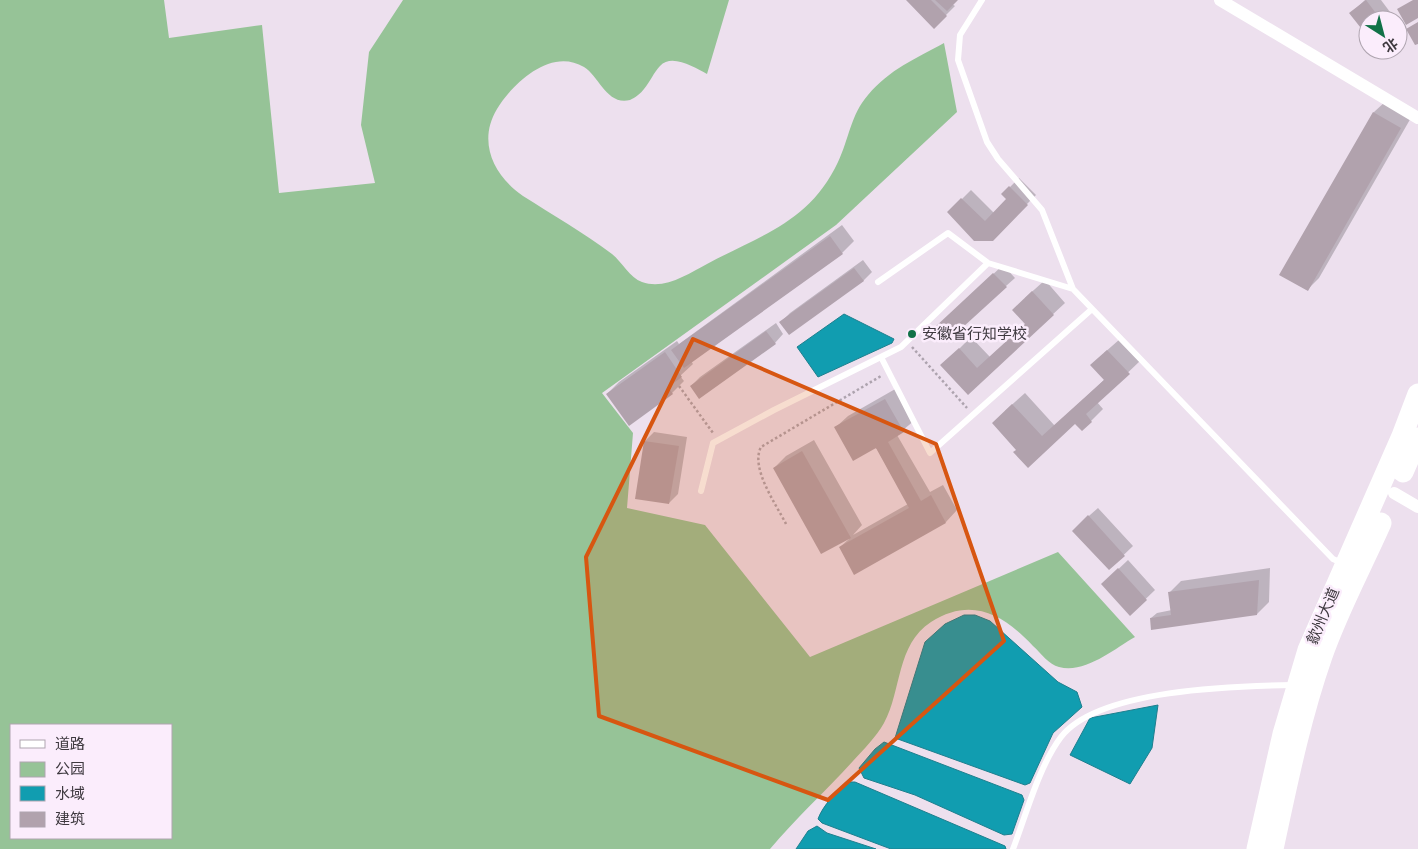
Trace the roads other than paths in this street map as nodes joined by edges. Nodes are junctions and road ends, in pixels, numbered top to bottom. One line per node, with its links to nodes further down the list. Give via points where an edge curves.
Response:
1 (982, 0): 6 (lane, via 960,35 958,60 987,142 1042,210)
2 (1220, 0): 3 (street)
3 (1418, 118)
4 (988, 262): 5 (lane, via 948,233); 6 (lane); 8 (lane, via 907,342)
5 (878, 282)
6 (1074, 289): 7 (lane)
7 (1092, 309): 8 (lane, via 930,453); 14 (lane, via 1333,559)
8 (882, 359): 11 (lane, via 774,410 713,444)
9 (1418, 394): 14 (highway, 歙州大道)
10 (1418, 438): 12 (highway, 歙州大道)
11 (701, 491)
12 (1394, 493): 13 (street); 18 (highway, 歙州大道, via 1322,655 1297,738)
13 (1418, 507)
14 (1345, 565): 15 (highway, 歙州大道, via 1322,614)
15 (1296, 686): 16 (lane, via 1242,686 1195,691 1106,708 1085,717 1056,744); 17 (highway, 歙州大道)
16 (1013, 849)
17 (1257, 849)
18 (1273, 849)

